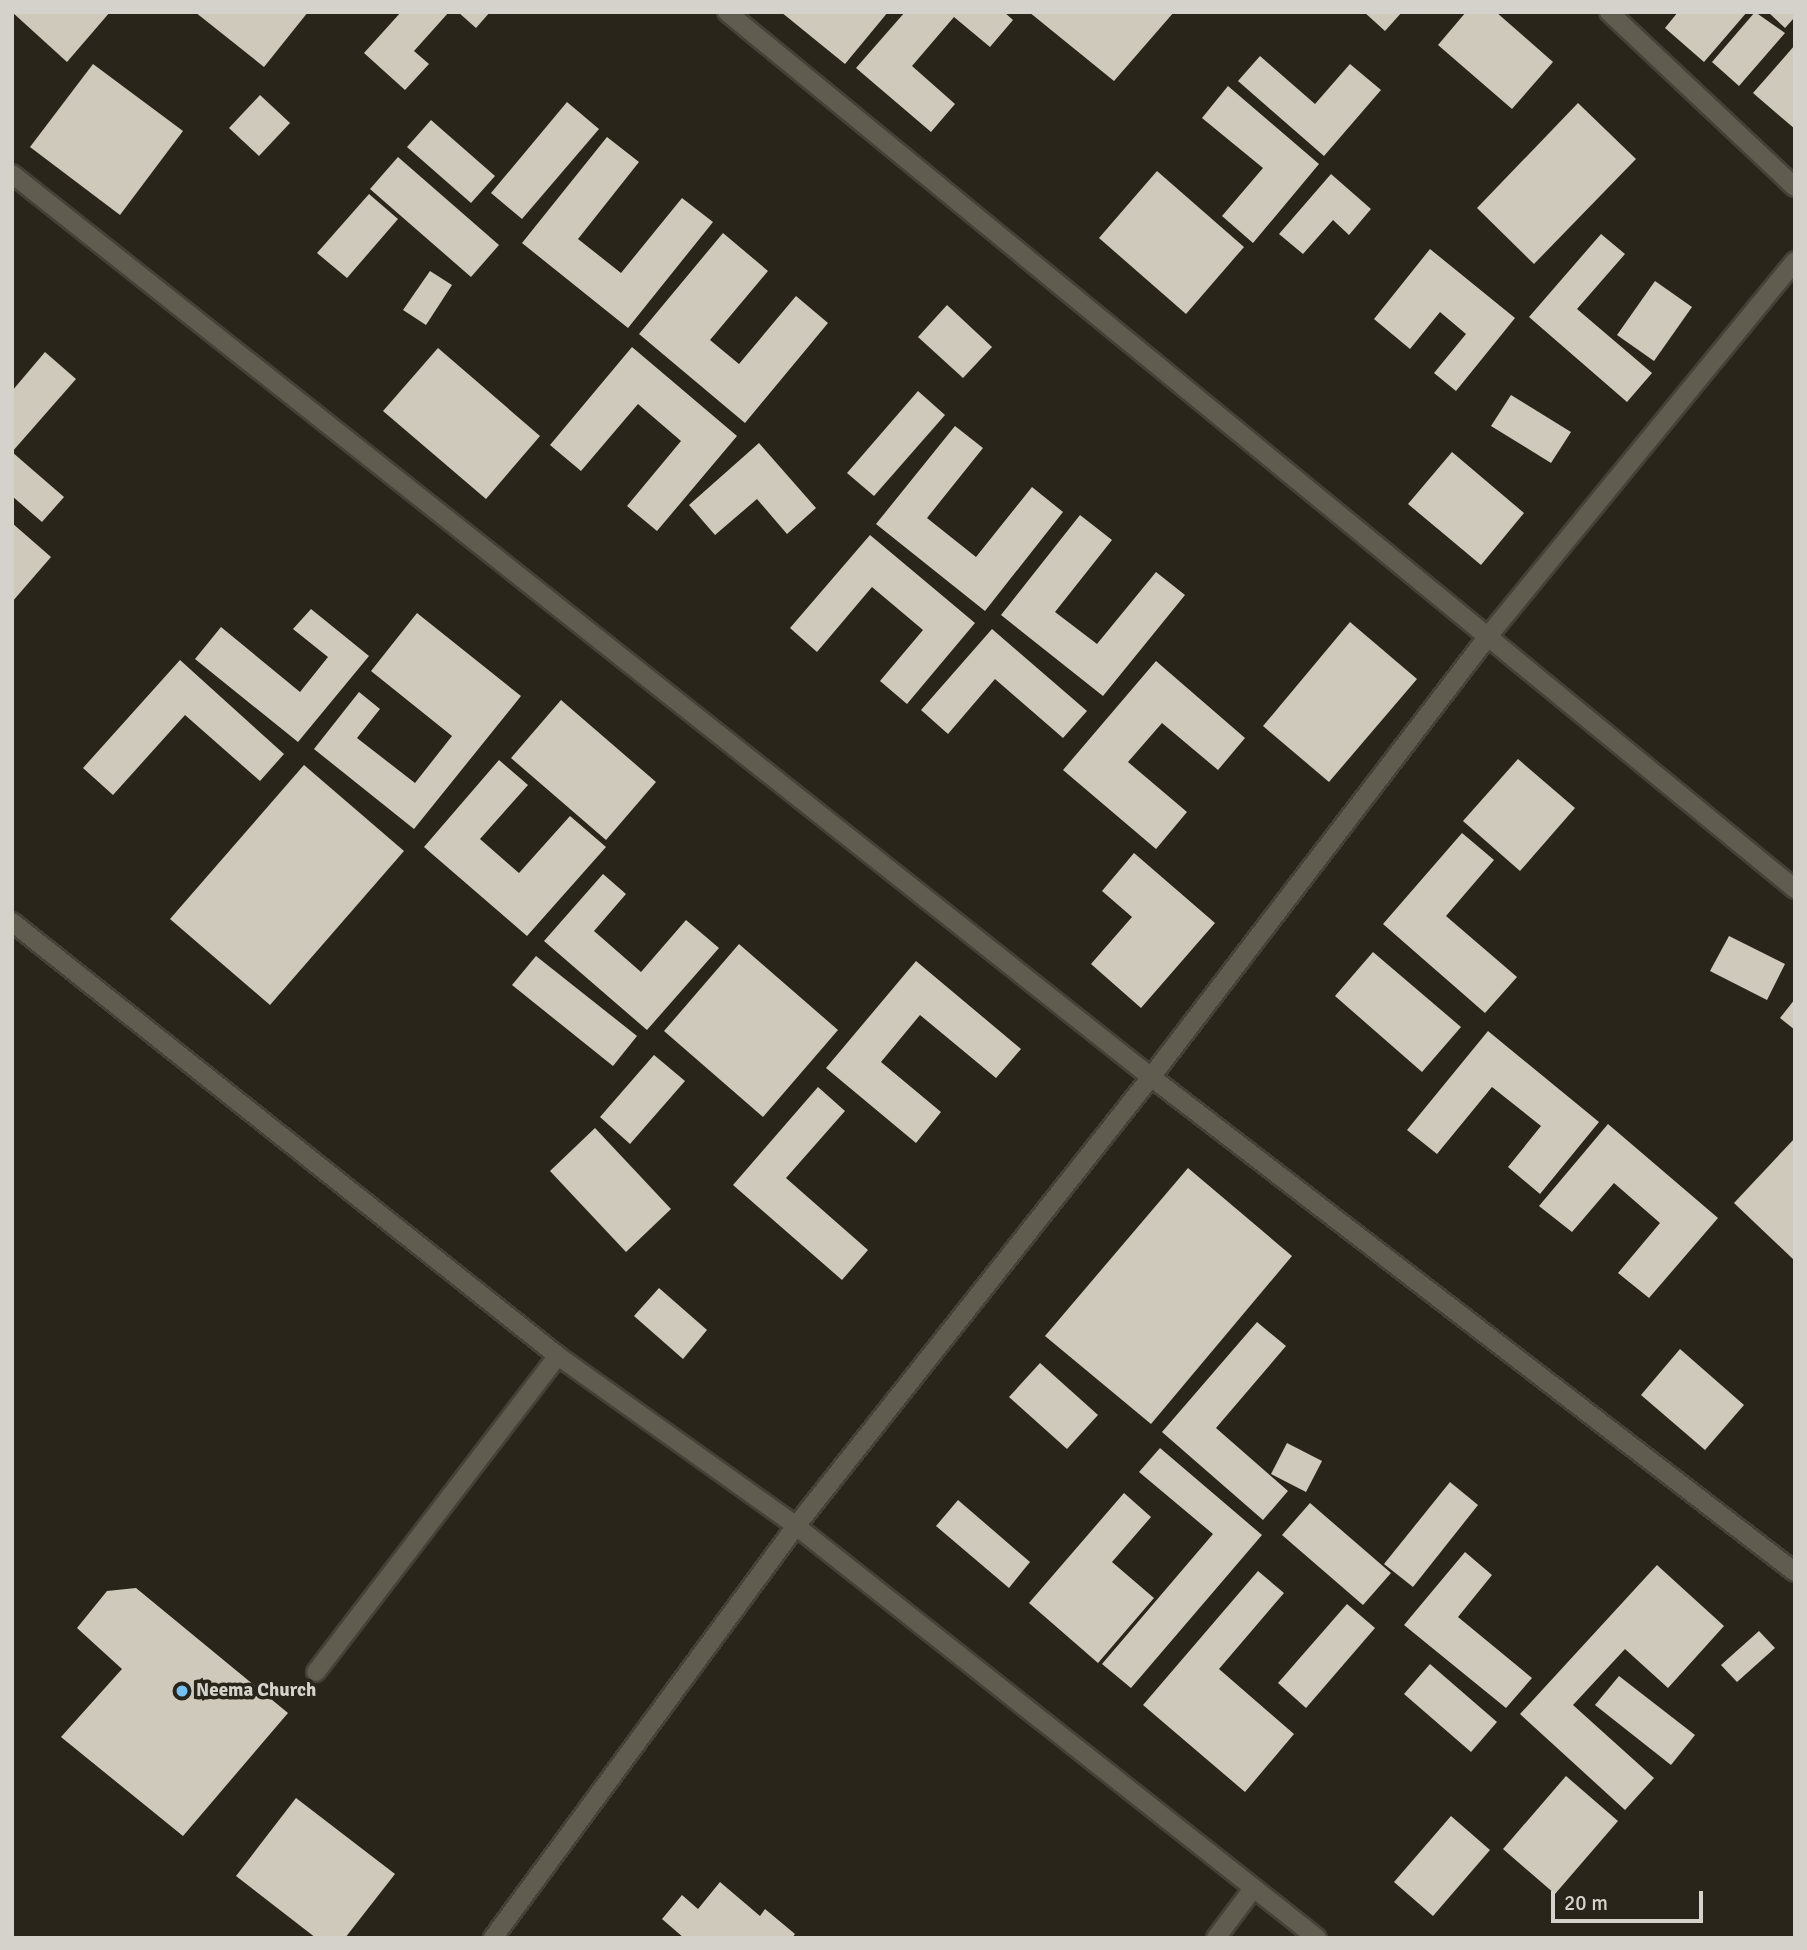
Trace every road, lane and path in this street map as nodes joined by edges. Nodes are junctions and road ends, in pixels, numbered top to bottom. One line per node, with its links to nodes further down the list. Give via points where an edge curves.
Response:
1 (727, 12): 6 (street)
2 (1609, 12): 4 (street)
3 (12, 174): 9 (street)
4 (1795, 187)
5 (1795, 261): 6 (street)
6 (1489, 635): 7 (street); 9 (street)
7 (1795, 889)
8 (12, 922): 10 (street)
9 (1151, 1077): 11 (street); 12 (street)
10 (558, 1356): 11 (street); 13 (street)
11 (796, 1526): 14 (street); 15 (street)
12 (1795, 1572)
13 (316, 1672)
14 (1252, 1890): 16 (street); 17 (street)
15 (493, 1938)
16 (1216, 1938)
17 (1317, 1938)

